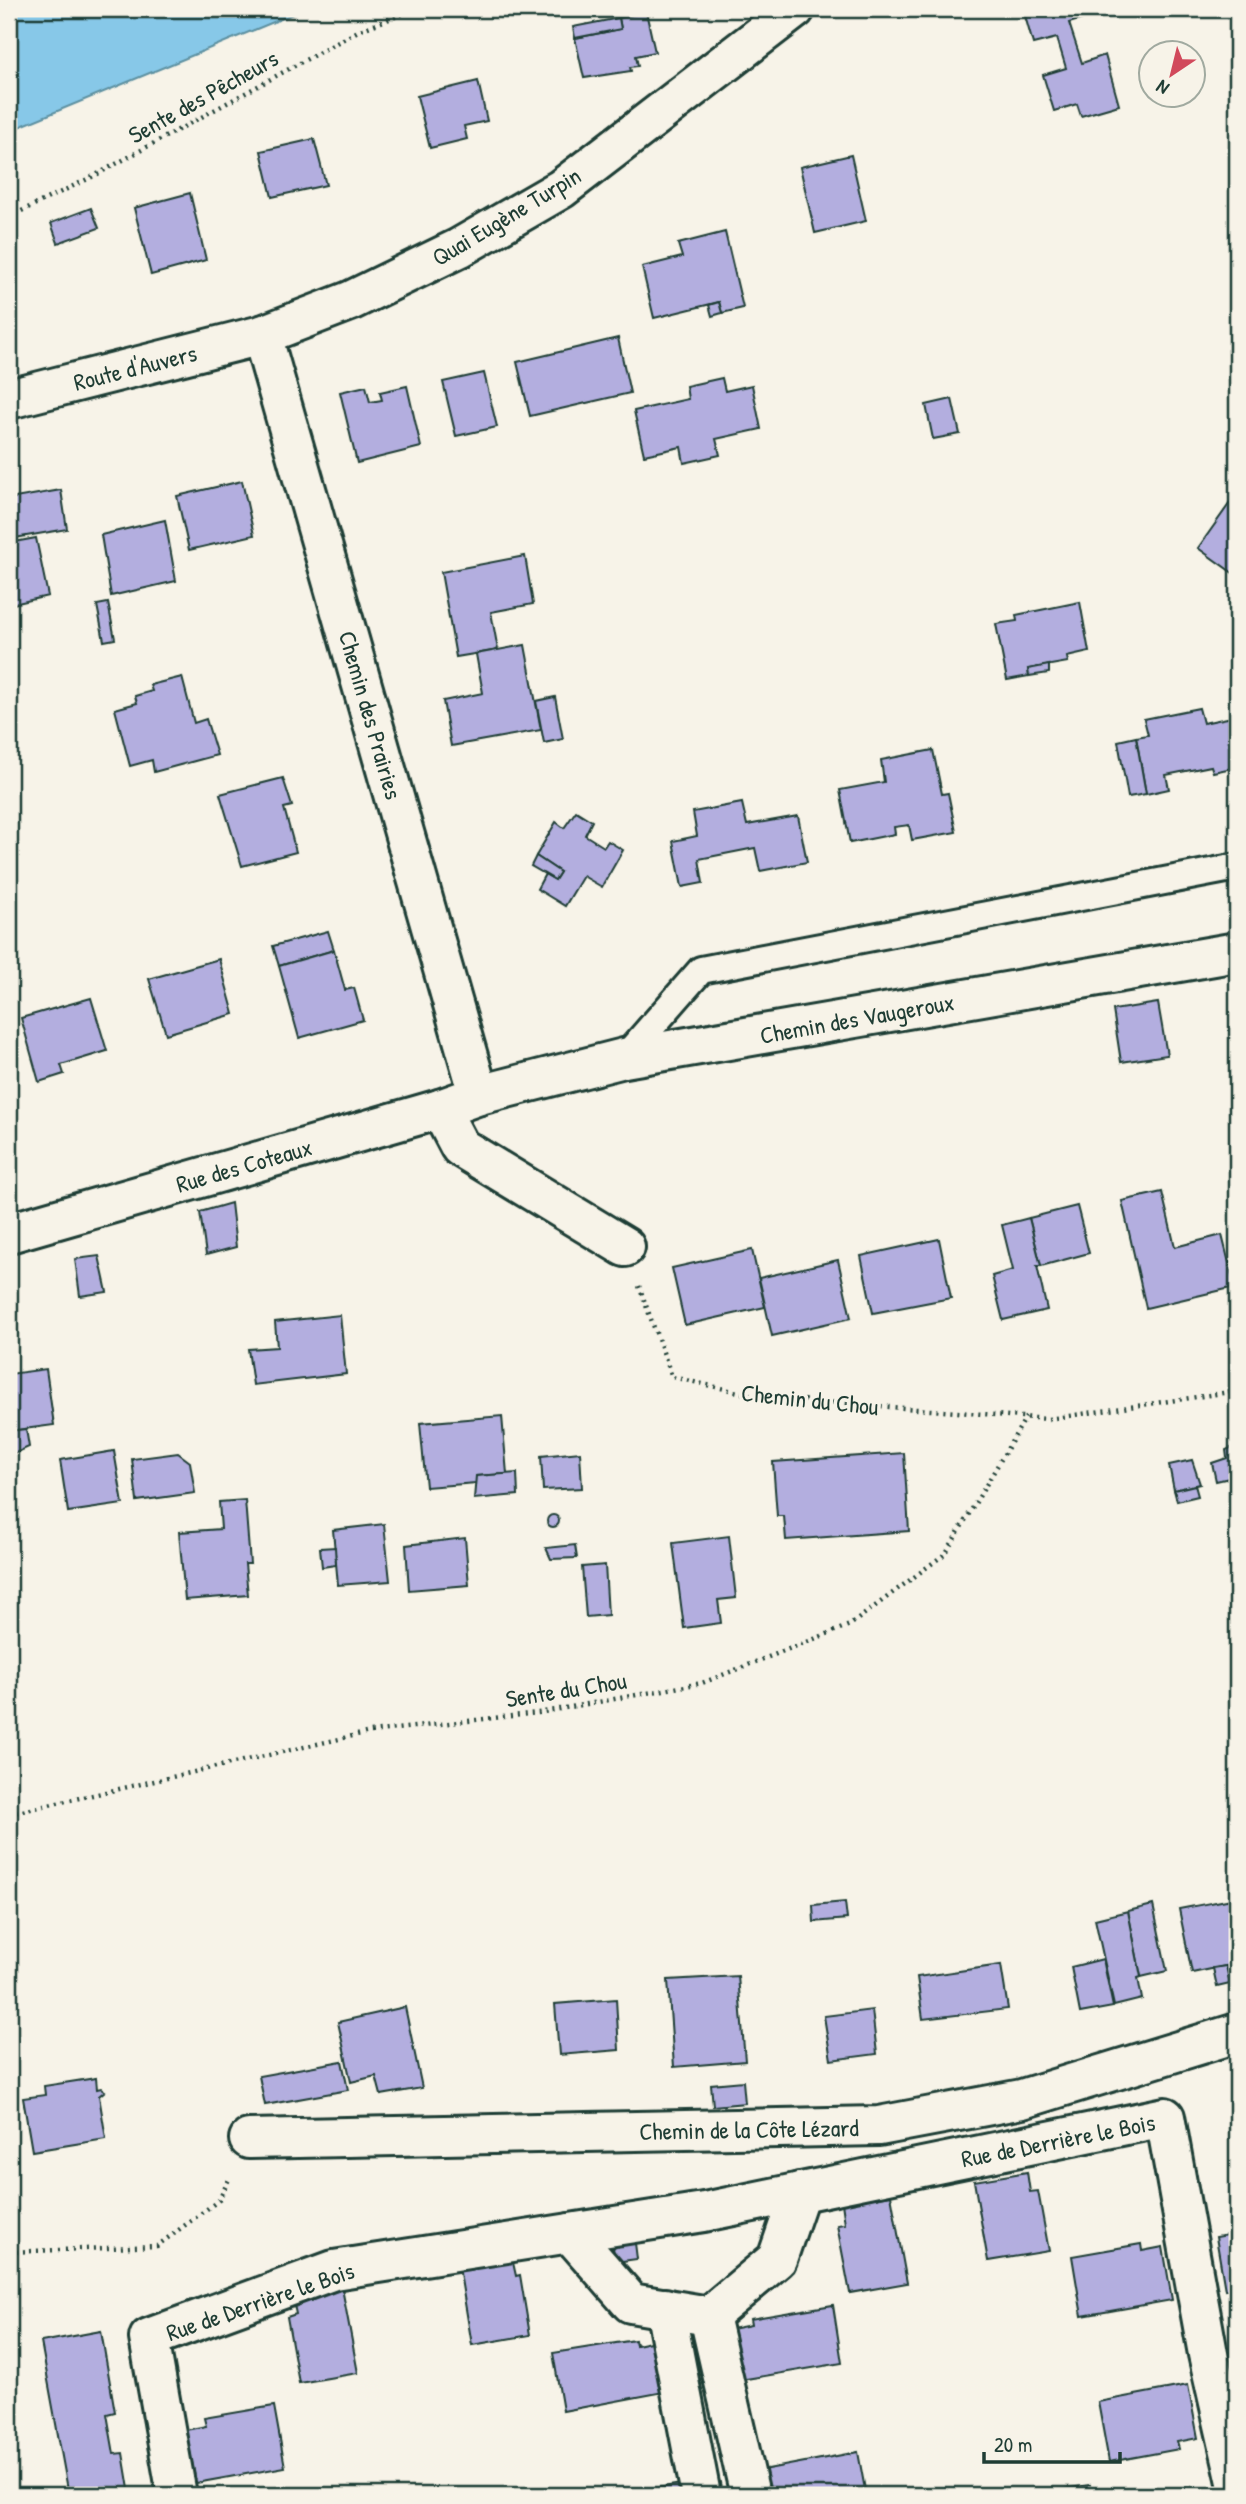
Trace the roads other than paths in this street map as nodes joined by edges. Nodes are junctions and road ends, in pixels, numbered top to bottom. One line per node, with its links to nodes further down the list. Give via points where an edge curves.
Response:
1 (795, 9): 2 (street, Quai Eugène Turpin, via 561,189 459,248 362,295)
2 (262, 335): 3 (street, Route d'Auvers); 7 (street, Chemin des Prairies)
3 (9, 399)
4 (1237, 867): 6 (lane, via 701,970)
5 (1237, 952): 6 (street, Chemin des Vaugeroux)
6 (624, 1058): 7 (street, Chemin des Vaugeroux)
7 (479, 1095): 8 (street, Rue des Coteaux)
8 (440, 1109): 9 (street, Rue des Coteaux); 10 (street, via 460,1147)
9 (9, 1233)
10 (625, 1248)
11 (1237, 2033): 12 (street, Chemin de la Côte Lézard, via 1022,2099 879,2126)
12 (249, 2139)
13 (800, 2192): 14 (street, Rue de Derrière le Bois); 16 (street, via 777,2259); 17 (street, Rue de Derrière le Bois, via 1165,2117)
14 (570, 2233): 15 (street, via 631,2303); 19 (street, Rue de Derrière le Bois, via 334,2270 149,2338)
15 (666, 2308): 16 (street); 20 (street)
16 (709, 2316): 21 (street)
17 (1223, 2350): 18 (street, Rue de Derrière le Bois)
18 (1237, 2482)
19 (177, 2495)
20 (701, 2495)
21 (750, 2495)

